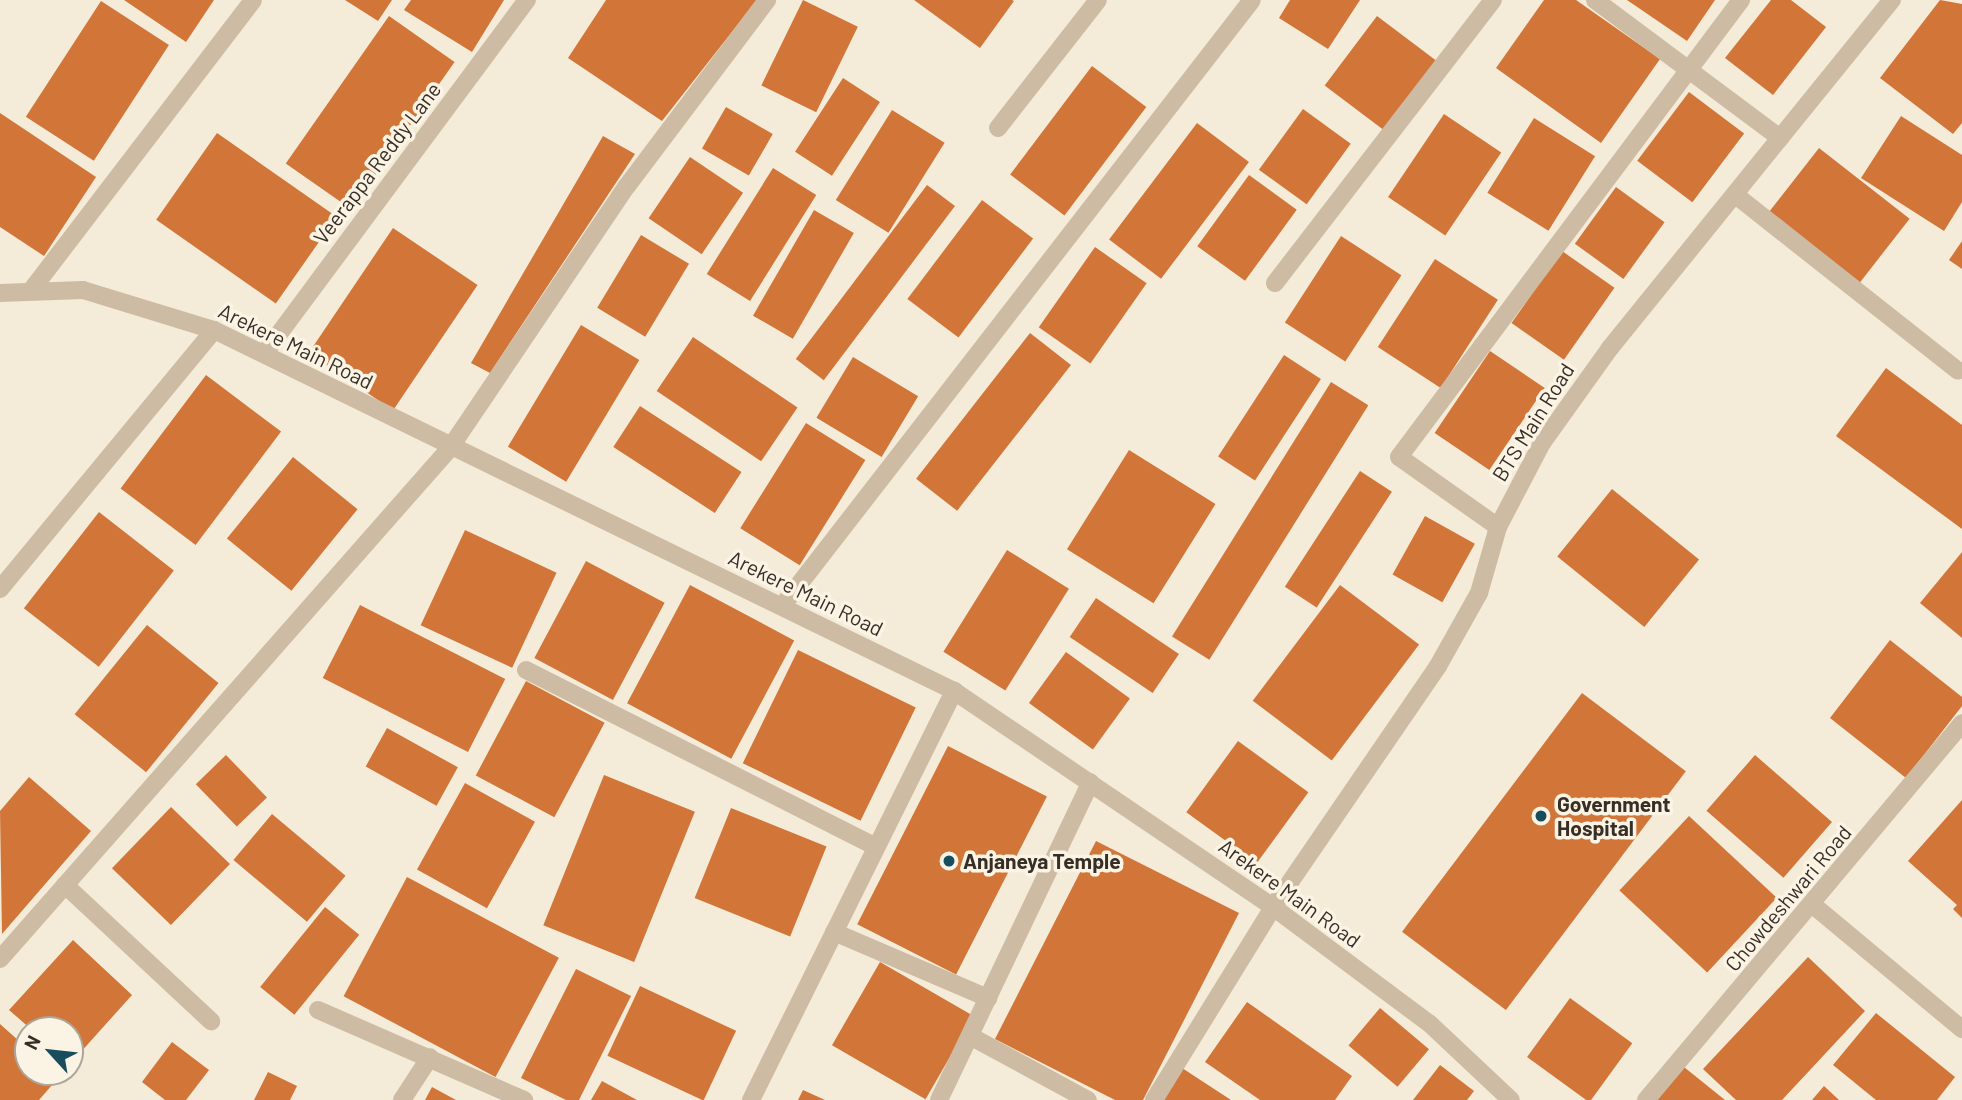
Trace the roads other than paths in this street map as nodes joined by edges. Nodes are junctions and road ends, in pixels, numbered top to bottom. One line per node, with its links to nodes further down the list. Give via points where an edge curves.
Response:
1 (253, 0): 15 (street)
2 (527, 0): 18 (street, Veerappa Reddy Lane)
3 (766, 0): 20 (street, via 626,186)
4 (1098, 0): 11 (street)
5 (1252, 0): 23 (street)
6 (1493, 0): 14 (street)
7 (1595, 0): 10 (street)
8 (1741, 0): 10 (street)
9 (1892, 0): 12 (street, BTS Main Road)
10 (1689, 70): 12 (street); 21 (street, via 1399,457)
11 (998, 128)
12 (1780, 138): 13 (street, BTS Main Road)
13 (1738, 197): 19 (street); 21 (street, BTS Main Road, via 1577,391)
14 (1275, 283)
15 (33, 288): 16 (street, Arekere Main Road); 17 (street, Arekere Main Road, via 121,297)
16 (0, 293)
17 (214, 330): 18 (street, Arekere Main Road); 22 (street)
18 (264, 354): 20 (street, Arekere Main Road)
19 (1958, 371)
20 (450, 448): 23 (street, Arekere Main Road); 29 (street)
21 (1498, 527): 31 (street, BTS Main Road, via 1479,593 1438,666)
22 (0, 589)
23 (783, 605): 25 (street, Arekere Main Road)
24 (526, 670): 28 (street)
25 (954, 691): 27 (street, Arekere Main Road); 28 (street)
26 (1962, 723): 30 (street, Chowdeshwari Road)
27 (1091, 782): 31 (street, Arekere Main Road); 34 (street)
28 (876, 847): 32 (street)
29 (65, 885): 33 (street); 36 (street)
30 (1813, 905): 37 (street); 47 (street, Chowdeshwari Road)
31 (1273, 907): 45 (street, BTS Main Road); 46 (street, Arekere Main Road, via 1430,1024)
32 (834, 932): 34 (street); 42 (street)
33 (0, 959)
34 (988, 998): 38 (street)
35 (318, 1010): 39 (street)
36 (211, 1021)
37 (1962, 1029)
38 (970, 1036): 43 (street); 44 (street)
39 (430, 1057): 40 (street); 41 (street)
40 (402, 1100)
41 (524, 1100)
42 (751, 1100)
43 (939, 1100)
44 (1088, 1100)
45 (1154, 1100)
46 (1511, 1100)
47 (1646, 1100)

